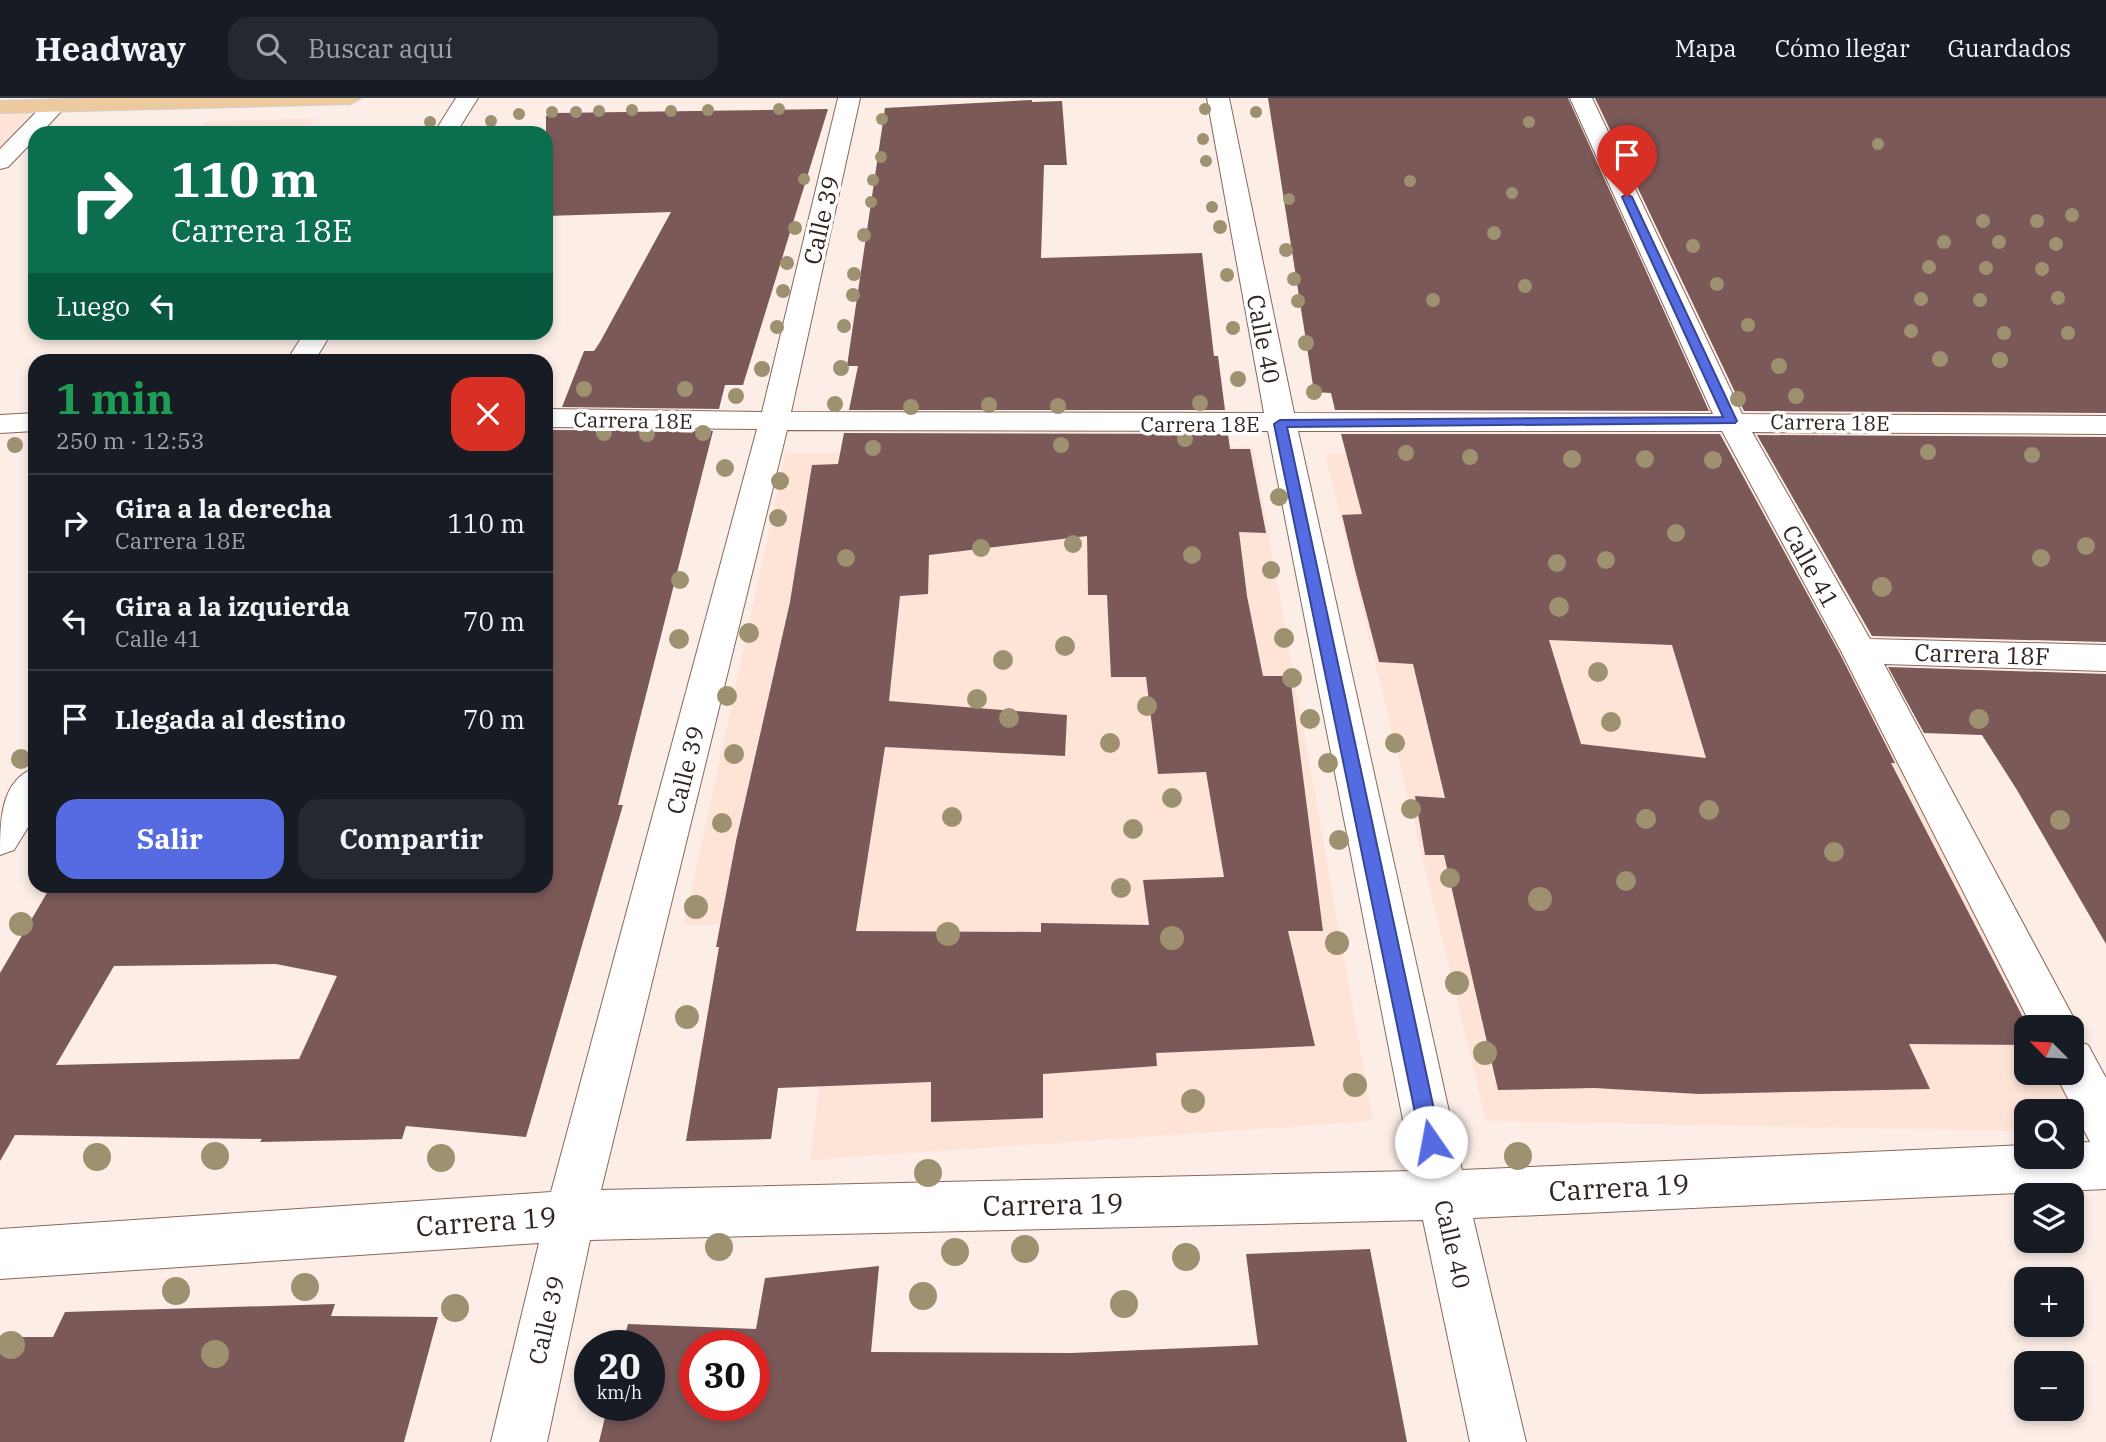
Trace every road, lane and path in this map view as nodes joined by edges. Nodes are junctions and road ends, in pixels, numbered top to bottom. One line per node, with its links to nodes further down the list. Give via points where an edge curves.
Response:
1 (351, 98): 6 (main road)
2 (467, 98): 9 (street)
3 (849, 98): 15 (street, Calle 39)
4 (1218, 98): 17 (street, Calle 40)
5 (1581, 98): 13 (street, Calle 41)
6 (55, 106): 7 (main road); 8 (street)
7 (0, 107)
8 (35, 126)
9 (449, 126)
10 (28, 133): 11 (street)
11 (0, 162)
12 (553, 418): 15 (street, Carrera 18E)
13 (1731, 421): 17 (street, Carrera 18E); 18 (street, Carrera 18E); 19 (street, Calle 41)
14 (28, 422): 16 (street)
15 (774, 422): 17 (street, Carrera 18E); 28 (street, Calle 39)
16 (0, 424)
17 (1280, 424): 27 (street, Calle 40)
18 (2106, 425)
19 (1859, 651): 20 (street, Carrera 18F); 23 (street, Calle 41)
20 (2106, 658)
21 (28, 794): 22 (street)
22 (0, 839)
23 (2049, 1015)
24 (2084, 1083): 25 (street)
25 (2106, 1126)
26 (2106, 1165): 27 (street, Carrera 19)
27 (1442, 1195): 28 (street, Carrera 19); 31 (street, Calle 40)
28 (570, 1216): 29 (street, Carrera 19); 30 (street, Calle 39)
29 (0, 1254)
30 (519, 1442)
31 (1498, 1442)

